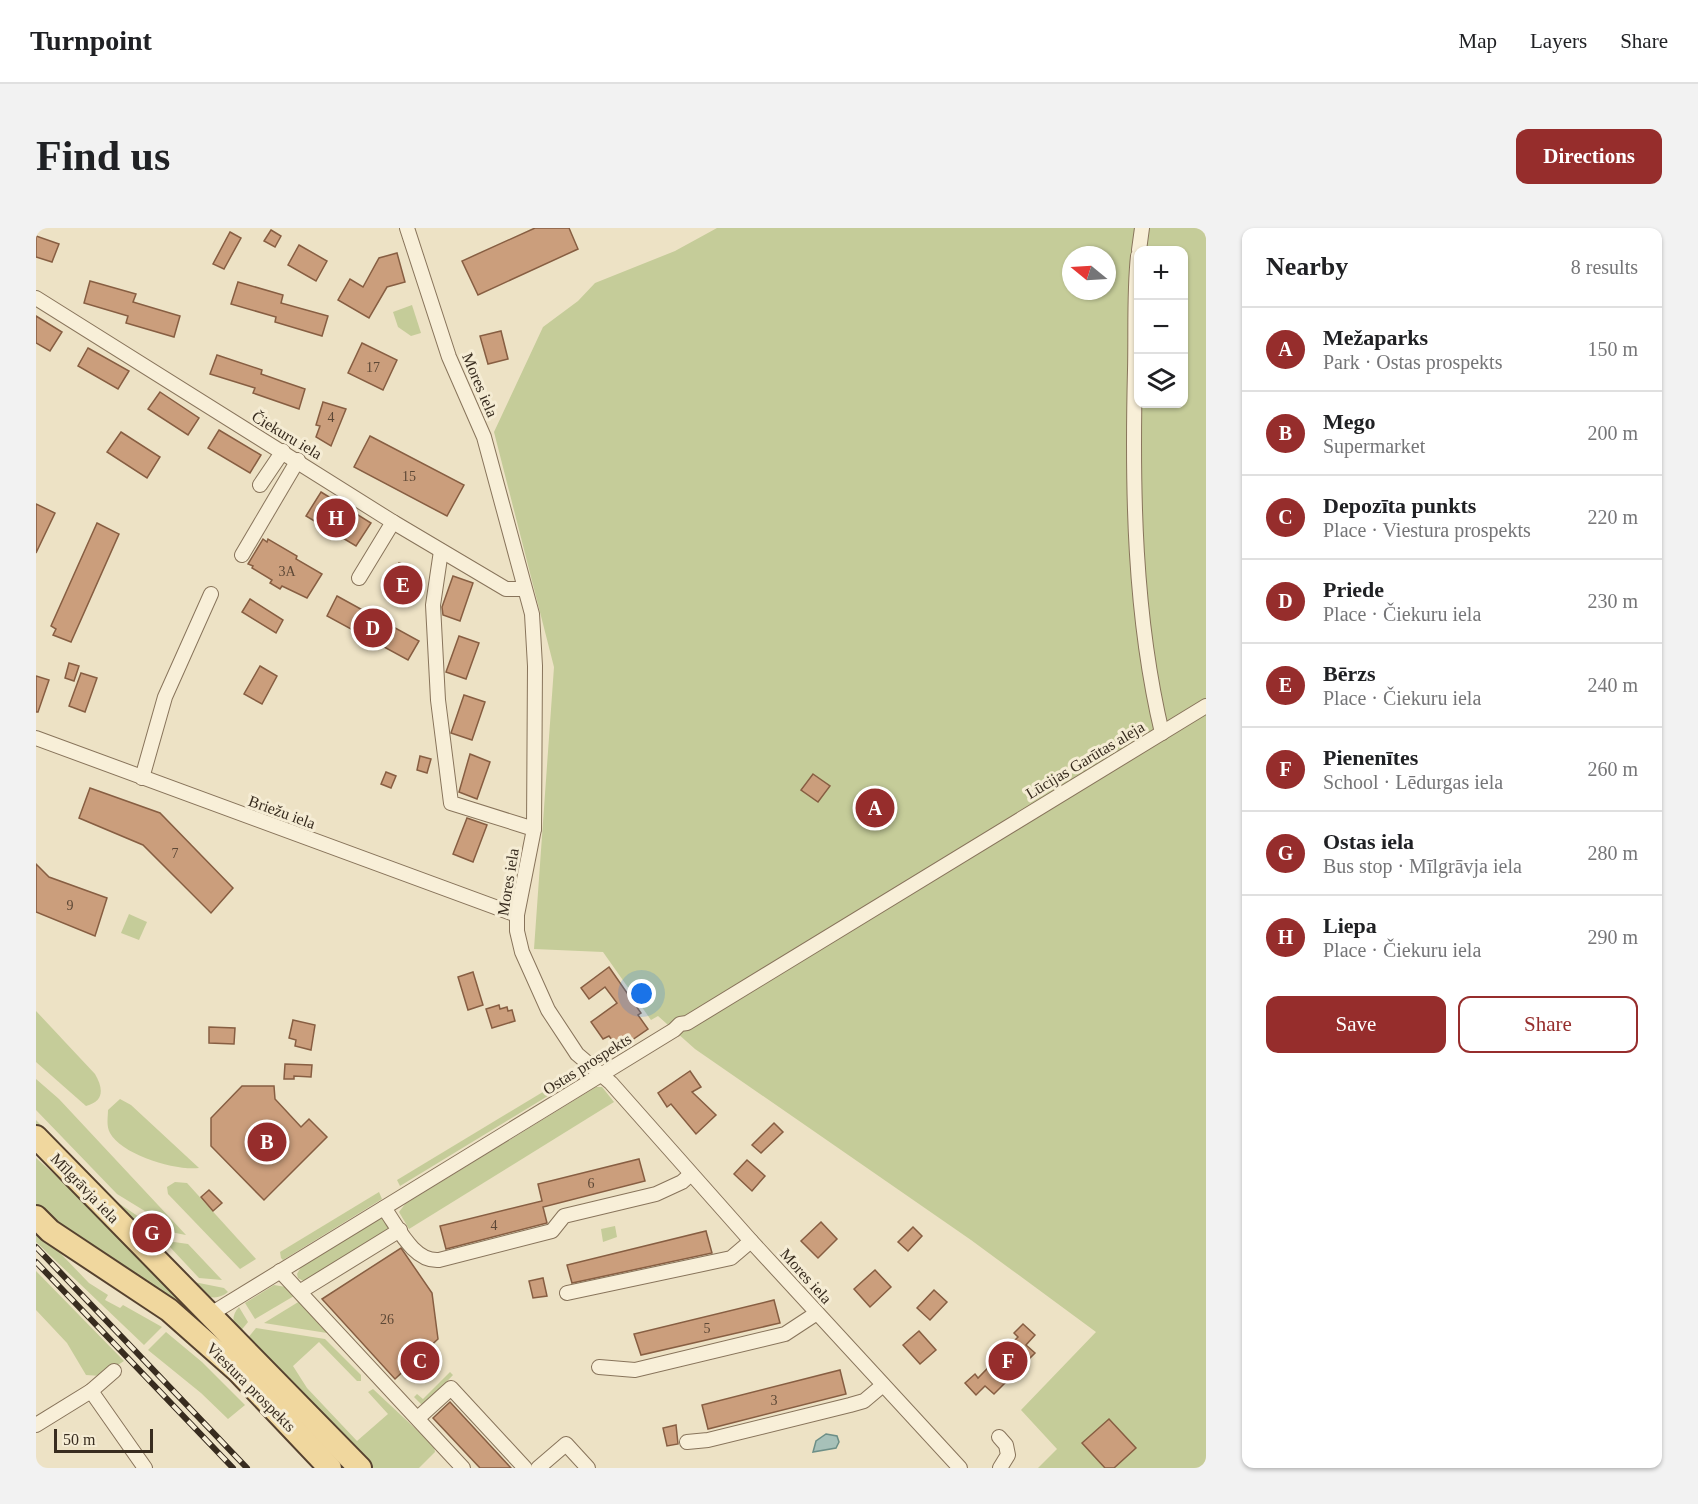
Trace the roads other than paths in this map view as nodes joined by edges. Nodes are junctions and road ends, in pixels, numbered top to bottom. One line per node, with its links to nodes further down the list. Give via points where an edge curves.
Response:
1 (407, 228): 13 (street, Mores iela, via 449,357 483,437)
2 (1142, 228): 3 (street)
3 (1140, 246)
4 (36, 297): 6 (street, Čiekuru iela)
5 (1137, 300): 16 (street, via 1137,560)
6 (283, 451): 7 (street, Čiekuru iela); 8 (street)
7 (298, 460): 9 (street, Čiekuru iela); 11 (street)
8 (260, 485)
9 (393, 522): 10 (street, Čiekuru iela); 12 (street)
10 (441, 551): 13 (street, Čiekuru iela, via 506,589); 19 (street, via 434,617 438,700 451,803)
11 (242, 555)
12 (359, 578)
13 (524, 589): 19 (street, Mores iela, via 532,614 534,645)
14 (211, 594): 18 (street, via 165,697)
15 (1206, 706): 16 (street, Lūcijas Garūtas aleja)
16 (1162, 733): 20 (street, Lūcijas Garūtas aleja)
17 (36, 738): 18 (street, Briežu iela)
18 (142, 778): 21 (street, Briežu iela)
19 (534, 829): 21 (street, Mores iela)
20 (982, 843): 22 (street, Ostas prospekts, via 680,1024)
21 (517, 915): 22 (street, Mores iela, via 522,952 548,1010 577,1054)
22 (601, 1076): 24 (street, Mores iela, via 619,1091); 25 (street, Ostas prospekts)
23 (36, 1137): 33 (main road, Mīlgrāvja iela)
24 (691, 1174): 27 (street, via 656,1194 564,1216 552,1231 439,1260 427,1261 417,1254); 28 (street, Mores iela)
25 (384, 1208): 27 (street); 29 (street, Ostas prospekts)
26 (36, 1217): 43 (main road, Viestura prospekts, via 50,1231 169,1310 238,1371)
27 (400, 1230): 30 (street)
28 (751, 1240): 31 (street, via 731,1258); 32 (street, Mores iela)
29 (280, 1271): 30 (street); 33 (street, Ostas prospekts)
30 (300, 1291): 38 (street)
31 (567, 1293)
32 (817, 1313): 34 (street, via 799,1327 775,1336 635,1370); 36 (street, Mores iela)
33 (209, 1315): 44 (main road, Viestura prospekts)
34 (599, 1367)
35 (114, 1371): 37 (street)
36 (883, 1384): 41 (street, via 864,1401); 49 (street, Mores iela)
37 (91, 1390): 39 (street); 42 (street)
38 (418, 1418): 45 (street); 46 (street, via 451,1388)
39 (36, 1425)
40 (999, 1437): 50 (street, via 1008,1455)
41 (687, 1442)
42 (145, 1468)
43 (330, 1468)
44 (360, 1468)
45 (463, 1468)
46 (525, 1468)
47 (538, 1468): 48 (street, via 566,1444)
48 (588, 1468)
49 (960, 1468)
50 (1000, 1468)

